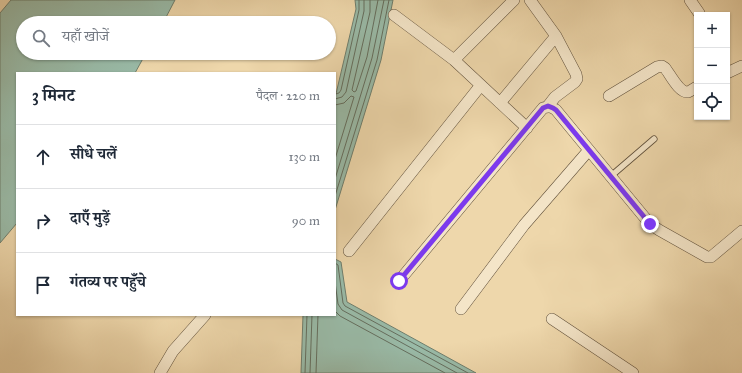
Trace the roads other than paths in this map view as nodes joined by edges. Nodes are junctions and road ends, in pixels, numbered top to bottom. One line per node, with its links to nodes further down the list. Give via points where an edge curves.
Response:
1 (514, 0): 7 (street)
2 (530, 0): 6 (street)
3 (690, 0): 4 (street)
4 (698, 12)
5 (394, 15): 7 (street)
6 (556, 36): 13 (street); 14 (street, via 577,79)
7 (454, 60): 10 (street)
8 (742, 66): 9 (street)
9 (730, 72)
10 (481, 85): 13 (street); 20 (street)
11 (694, 89): 12 (street, via 688,92 679,88 662,66)
12 (609, 96)
13 (500, 103): 15 (street)
14 (548, 106): 15 (street, via 543,108); 17 (street, via 556,110)
15 (527, 128): 21 (street)
16 (654, 139): 18 (lane)
17 (589, 150): 18 (street); 22 (street, via 524,225)
18 (611, 176): 19 (street, via 650,224 707,258)
19 (742, 231)
20 (349, 251)
21 (399, 281)
22 (461, 309)
23 (204, 316): 25 (street, via 173,351)
24 (552, 318): 26 (street)
25 (160, 373)
26 (633, 373)

